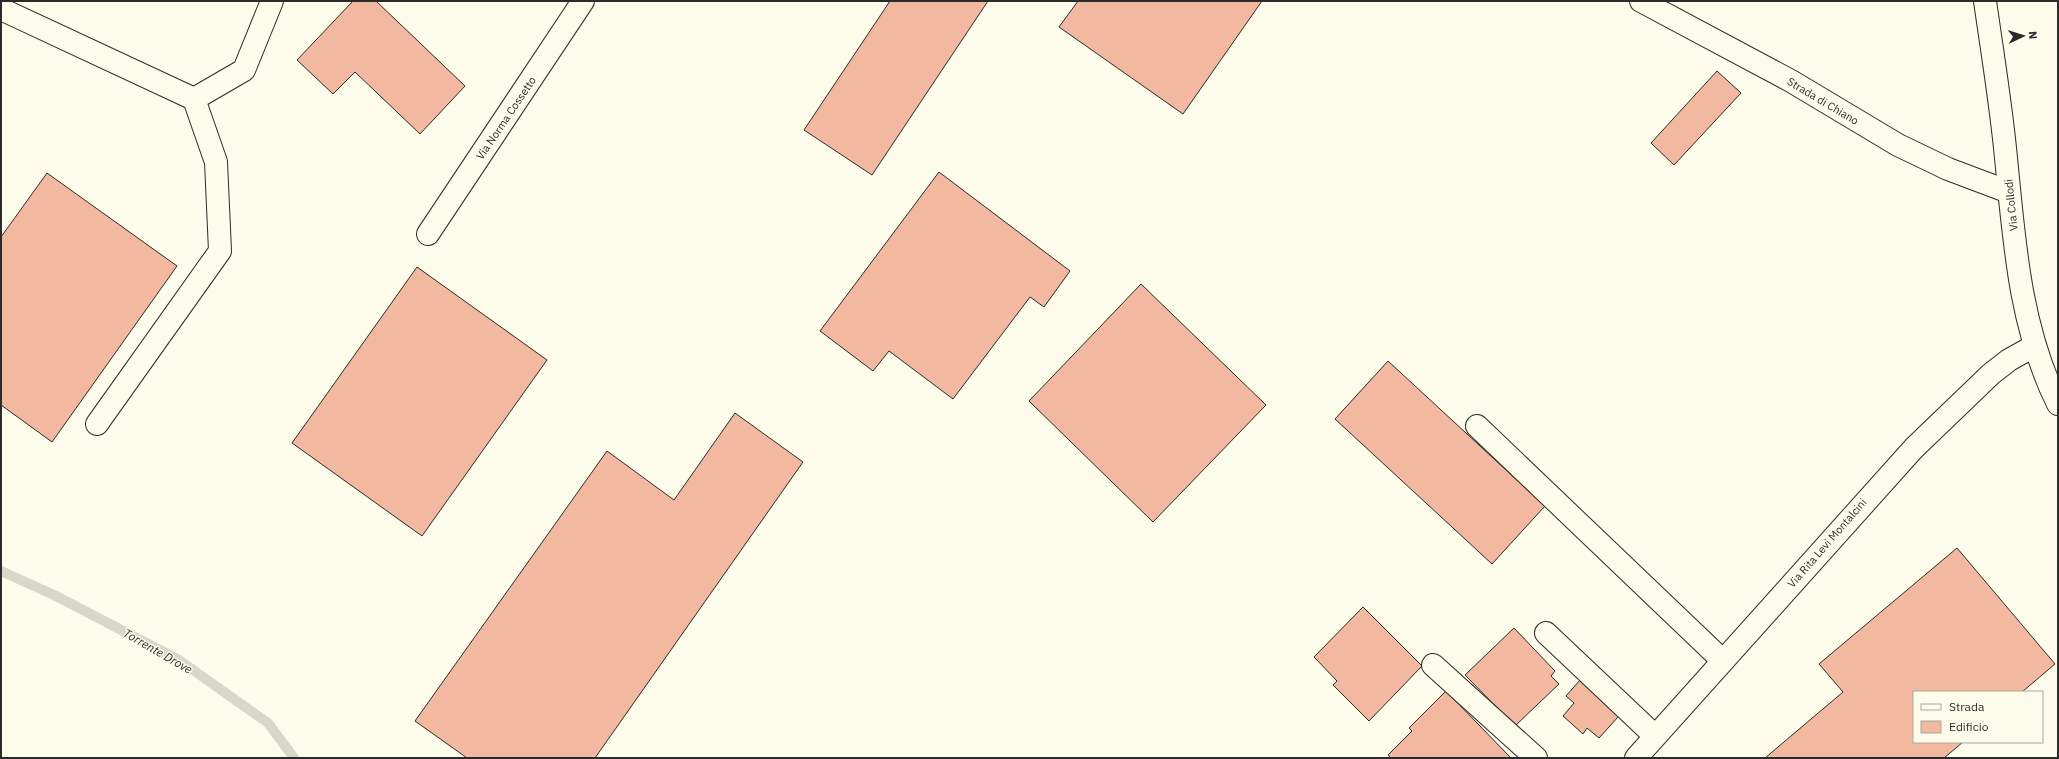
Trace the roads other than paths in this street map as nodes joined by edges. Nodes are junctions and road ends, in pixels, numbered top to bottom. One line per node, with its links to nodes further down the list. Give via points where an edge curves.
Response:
1 (272, 1): 6 (street, via 244,70)
2 (583, 1): 8 (street, Via Norma Cossetto)
3 (1641, 1): 7 (street, Strada di Chiano, via 1791,81 1904,148 1948,169)
4 (1985, 1): 7 (street, Via Collodi)
5 (1, 9): 6 (street)
6 (194, 99): 11 (street, via 216,162 220,251)
7 (2009, 192): 9 (street, Via Collodi, via 2021,290)
8 (428, 234)
9 (2034, 346): 10 (street, Via Collodi); 14 (street, Via Rita Levi Montalcini, via 1996,370 1914,448)
10 (2058, 404)
11 (97, 424)
12 (1477, 426): 14 (street)
13 (1546, 633): 16 (street)
14 (1723, 661): 16 (street, Via Rita Levi Montalcini)
15 (1434, 665): 17 (street)
16 (1656, 736): 18 (street, Via Rita Levi Montalcini)
17 (1536, 758)
18 (1636, 758)

